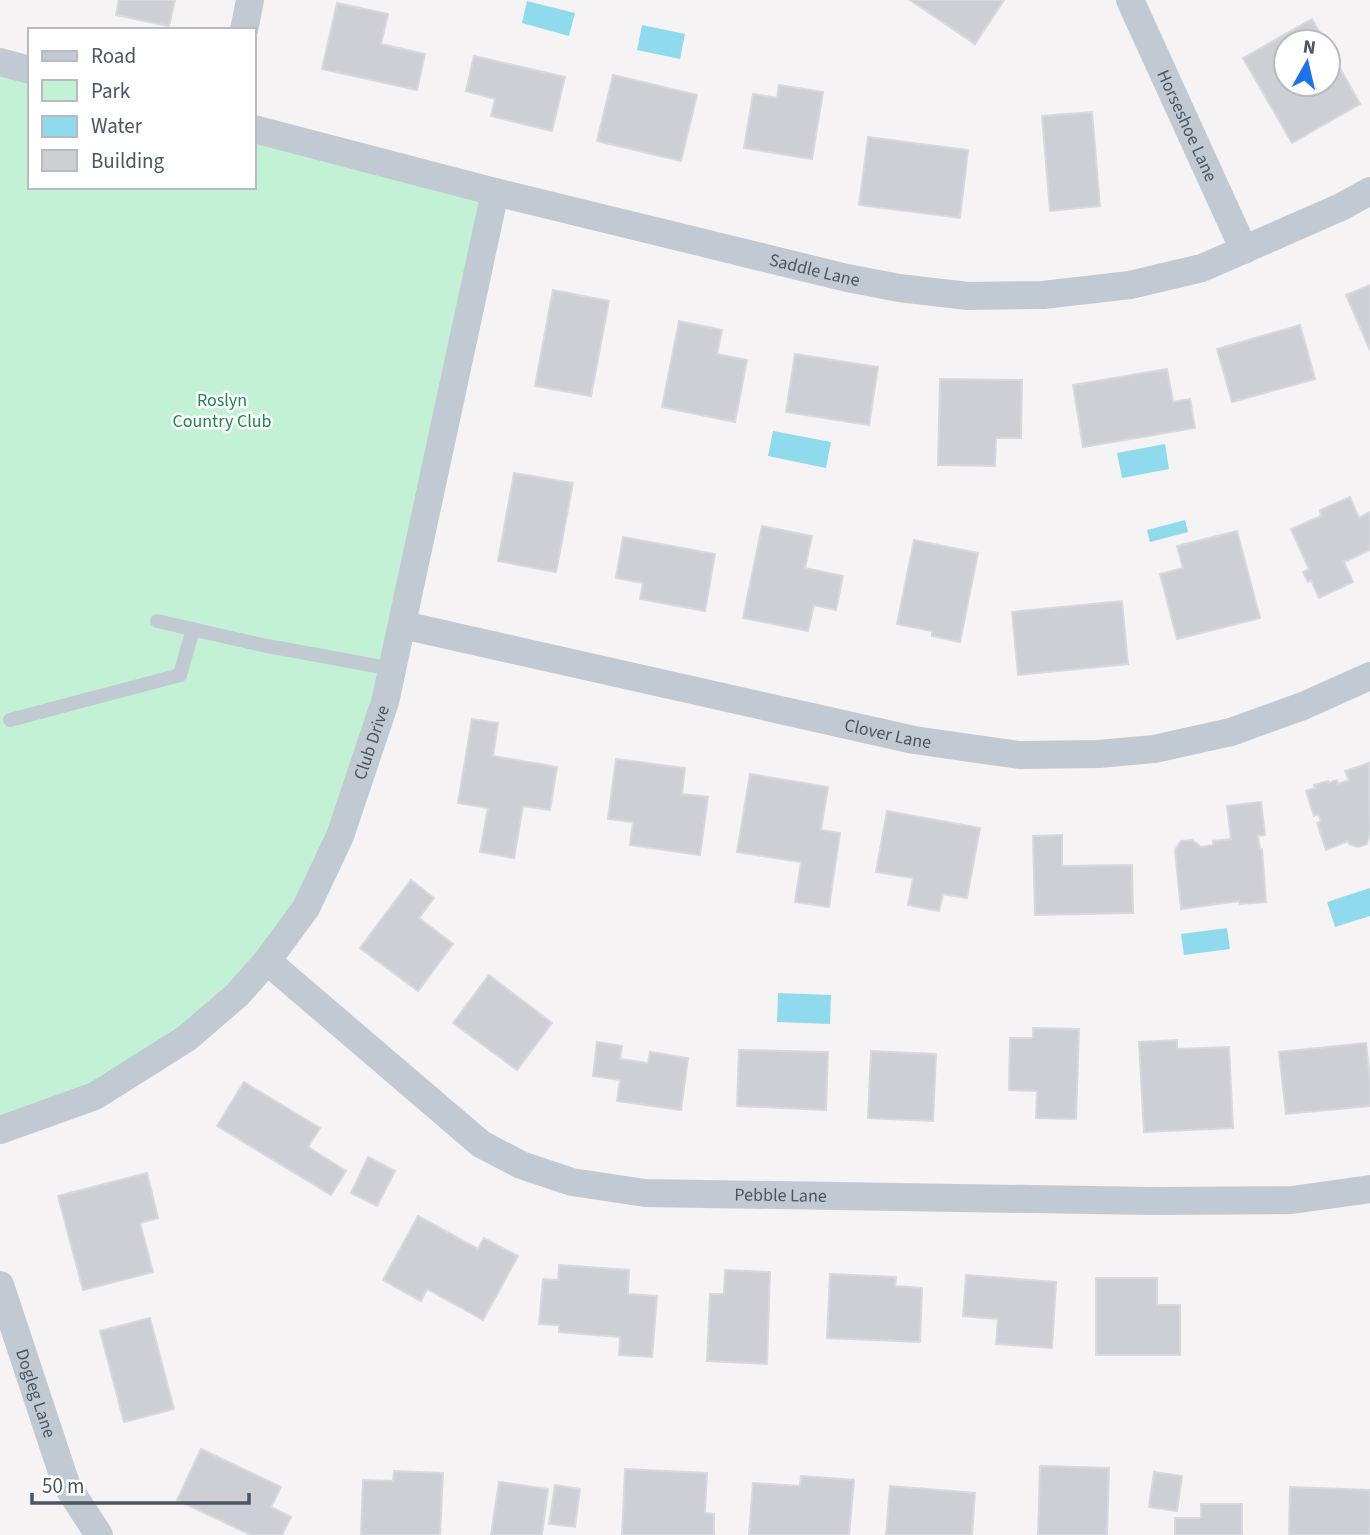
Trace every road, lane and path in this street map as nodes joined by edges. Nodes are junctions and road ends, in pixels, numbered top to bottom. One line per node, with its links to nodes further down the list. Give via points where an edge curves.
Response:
1 (250, 0): 3 (street)
2 (1130, 0): 9 (street, Horseshoe Lane)
3 (244, 28)
4 (0, 62): 5 (street)
5 (28, 69)
6 (256, 130): 8 (street, Saddle Lane)
7 (1370, 191): 9 (street, Saddle Lane)
8 (495, 192): 9 (street, Saddle Lane, via 847,278 968,296 1043,295 1130,285 1202,268); 11 (street, Club Drive)
9 (1244, 250)
10 (158, 621): 12 (lane)
11 (403, 625): 13 (street, Club Drive); 14 (street, Clover Lane, via 914,740 1019,755 1154,749 1218,735 1303,706)
12 (193, 629): 13 (lane); 15 (lane, via 180,675)
13 (393, 669): 16 (street, Club Drive, via 340,836 306,908)
14 (1370, 676)
15 (10, 720)
16 (267, 961): 17 (street, Club Drive, via 237,995 187,1038 95,1096); 18 (street, Pebble Lane, via 481,1144 521,1165 572,1182 645,1193 1152,1201 1292,1200)
17 (0, 1130)
18 (1370, 1189)
19 (0, 1285): 20 (street, Dogleg Lane, via 66,1484)
20 (99, 1535)

